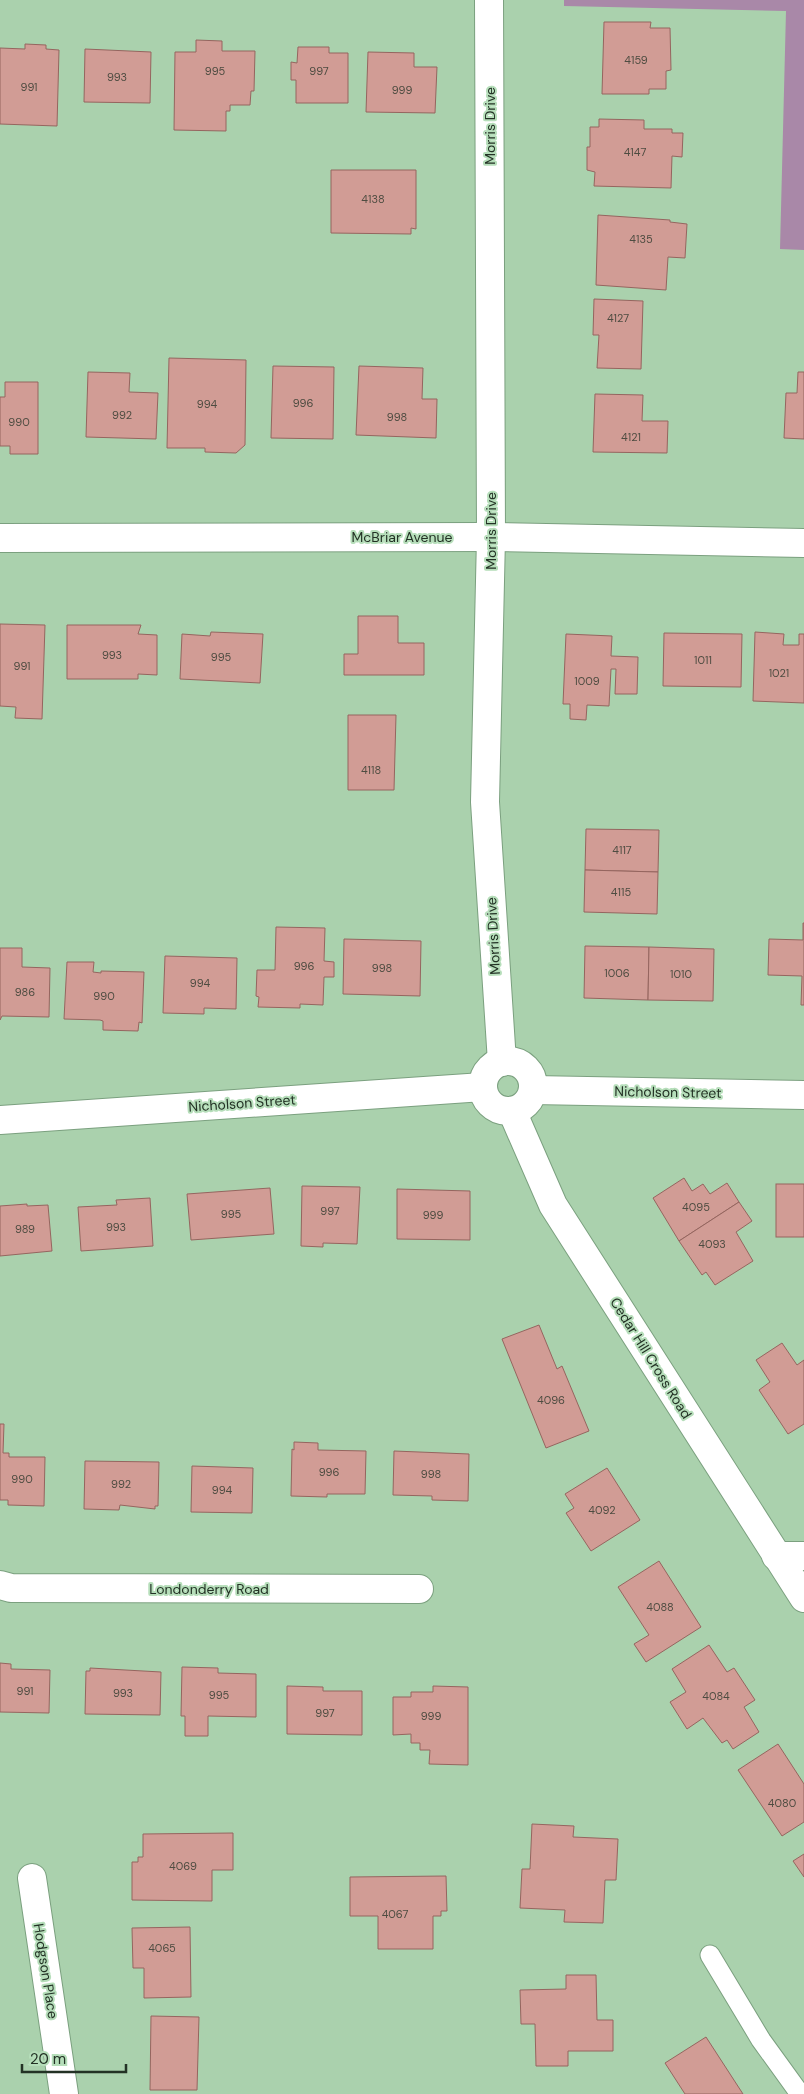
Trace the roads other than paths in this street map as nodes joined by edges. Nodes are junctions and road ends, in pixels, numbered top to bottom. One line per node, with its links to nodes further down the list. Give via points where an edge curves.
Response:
1 (489, 0): 2 (street, Morris Drive)
2 (491, 537): 3 (street, McBriar Avenue); 4 (street, McBriar Avenue); 5 (street, Morris Drive, via 485,802)
3 (0, 538)
4 (804, 543)
5 (502, 1062): 6 (street, via 488,1071); 7 (street, via 525,1068)
6 (483, 1087): 9 (street, via 492,1106); 10 (street, Nicholson Street)
7 (533, 1090): 8 (street, Nicholson Street); 9 (street, via 526,1104)
8 (804, 1095)
9 (512, 1111): 11 (street, Cedar Hill Cross Road, via 553,1205)
10 (0, 1120)
11 (776, 1556): 12 (street); 15 (street, Cedar Hill Cross Road)
12 (804, 1556)
13 (0, 1585): 14 (street, Londonderry Road, via 11,1588)
14 (419, 1589)
15 (804, 1598)
16 (32, 1878): 18 (street, Hodgson Place)
17 (710, 1955): 19 (lane, via 761,2040)
18 (64, 2094)
19 (800, 2094)

